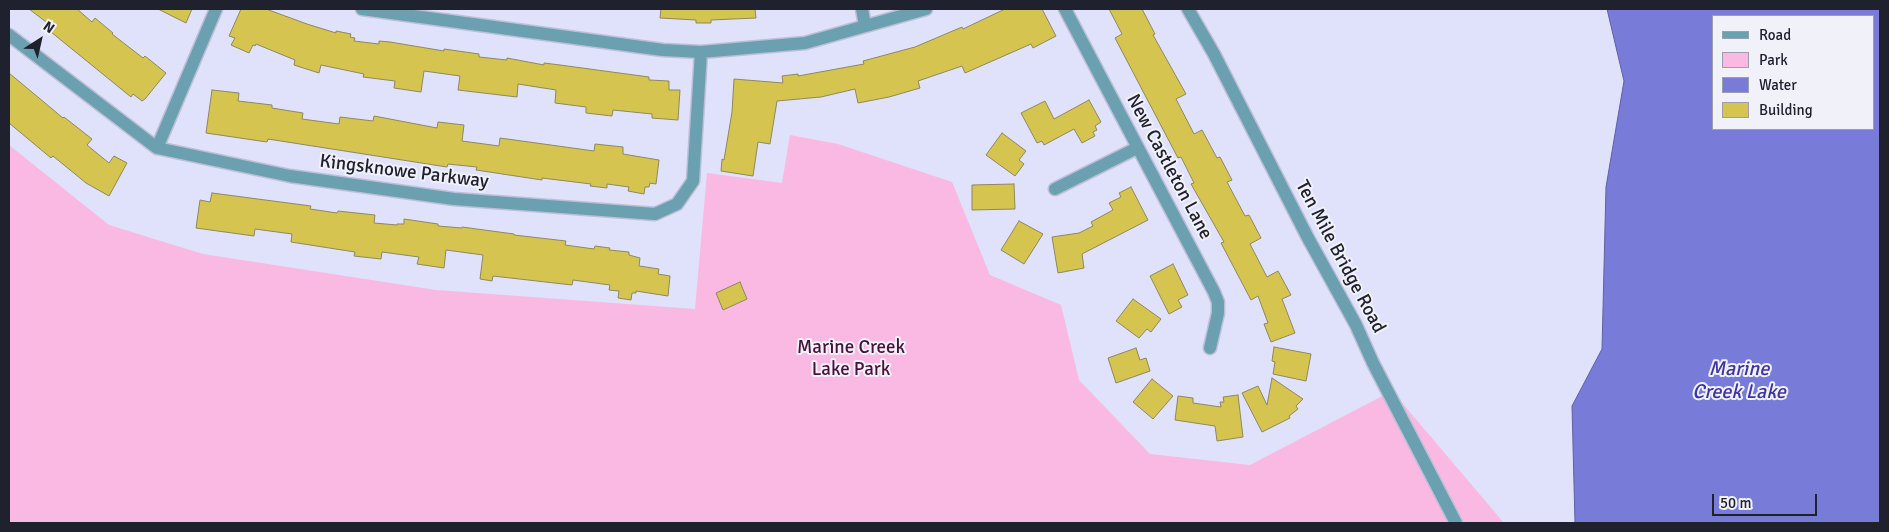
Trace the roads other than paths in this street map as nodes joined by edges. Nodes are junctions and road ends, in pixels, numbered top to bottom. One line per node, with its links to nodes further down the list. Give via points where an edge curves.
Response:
1 (216, 9): 10 (street)
2 (362, 9): 9 (street, via 663,50)
3 (862, 9): 7 (street)
4 (926, 9): 7 (street)
5 (1065, 9): 11 (street, New Castleton Lane)
6 (1188, 9): 14 (street, Ten Mile Bridge Road, via 1356,325)
7 (865, 26): 9 (street, via 804,43)
8 (9, 34): 10 (street, Kingsknowe Parkway)
9 (701, 52): 10 (street, Kingsknowe Parkway, via 693,181 677,204 655,214 454,199 290,176)
10 (157, 148)
11 (1137, 148): 12 (street); 13 (street, New Castleton Lane, via 1218,302)
12 (1055, 189)
13 (1210, 348)
14 (1456, 523)

